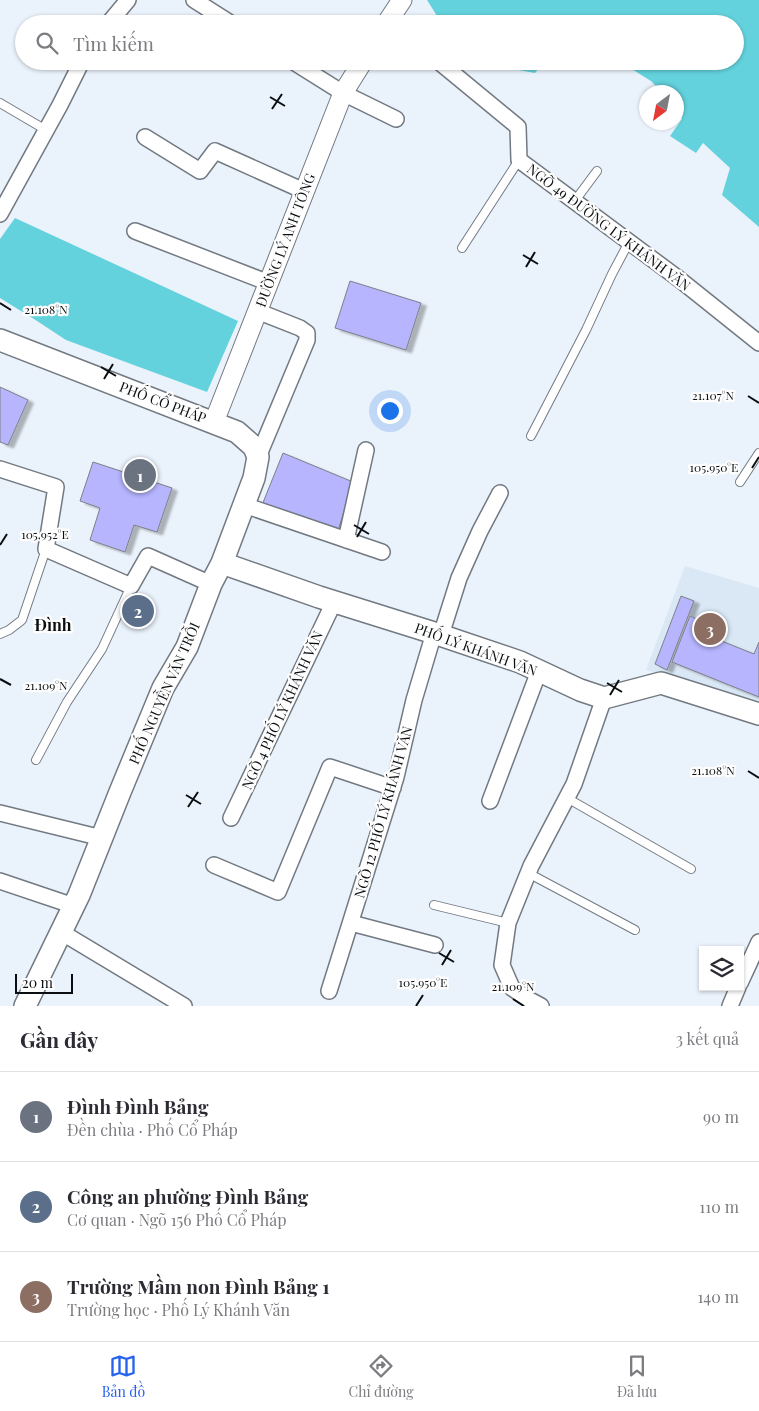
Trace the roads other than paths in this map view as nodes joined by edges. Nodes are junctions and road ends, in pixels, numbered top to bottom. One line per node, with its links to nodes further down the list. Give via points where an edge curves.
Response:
1 (128, 0): 3 (street)
2 (194, 0): 4 (street)
3 (116, 15)
4 (218, 15)
5 (77, 70): 12 (street)
6 (306, 70): 9 (street)
7 (357, 70): 9 (street, ĐƯỜNG LÝ ANH TÔNG)
8 (449, 70): 14 (street, NGÕ 49 ĐƯỜNG LÝ KHÁNH VĂN, via 518,127)
9 (343, 93): 11 (street); 16 (street, ĐƯỜNG LÝ ANH TÔNG)
10 (0, 103): 12 (lane)
11 (396, 119)
12 (46, 130): 18 (street)
13 (144, 137): 16 (street, via 200,171 215,151)
14 (519, 160): 17 (street, NGÕ 49 ĐƯỜNG LÝ KHÁNH VĂN); 21 (lane)
15 (597, 171): 17 (lane)
16 (304, 191): 22 (street, ĐƯỜNG LÝ ANH TÔNG)
17 (574, 202): 20 (street, NGÕ 49 ĐƯỜNG LÝ KHÁNH VĂN)
18 (0, 214)
19 (135, 231): 22 (street)
20 (629, 242): 25 (street, NGÕ 49 ĐƯỜNG LÝ KHÁNH VĂN); 27 (lane)
21 (462, 248)
22 (268, 282): 23 (street, ĐƯỜNG LÝ ANH TÔNG)
23 (257, 312): 26 (street, ĐƯỜNG LÝ ANH TÔNG); 30 (street, via 300,328 306,333 307,340)
24 (0, 340): 26 (main road, PHỐ CỔ PHÁP)
25 (759, 343)
26 (214, 422): 30 (main road, via 237,432 254,447)
27 (531, 436)
28 (366, 450): 35 (street)
29 (759, 453): 32 (lane)
30 (258, 458): 34 (main road, PHỐ NGUYỄN VĂN TRỖI)
31 (0, 469): 36 (street, via 56,487)
32 (740, 482)
33 (500, 493): 43 (street, NGÕ 12 PHỐ LÝ KHÁNH VĂN, via 458,578)
34 (244, 505): 35 (street); 38 (main road, PHỐ NGUYỄN VĂN TRỖI)
35 (346, 540): 37 (street)
36 (46, 549): 40 (street); 42 (lane, via 22,620)
37 (382, 552)
38 (222, 563): 39 (main road, PHỐ NGUYỄN VĂN TRỖI); 41 (main road, PHỐ LÝ KHÁNH VĂN)
39 (211, 584): 40 (street, via 148,556); 53 (main road, PHỐ NGUYỄN VĂN TRỖI, via 187,647 164,688)
40 (131, 586): 47 (lane, via 102,649 67,702)
41 (334, 602): 43 (main road, PHỐ LÝ KHÁNH VĂN); 52 (street, NGÕ 4 PHỐ LÝ KHÁNH VĂN)
42 (0, 634)
43 (437, 634): 44 (main road, PHỐ LÝ KHÁNH VĂN); 48 (street, NGÕ 12 PHỐ LÝ KHÁNH VĂN, via 414,700)
44 (539, 671): 45 (main road, PHỐ LÝ KHÁNH VĂN); 50 (street)
45 (604, 698): 46 (main road, via 661,683); 49 (street)
46 (759, 714)
47 (36, 760)
48 (393, 788): 54 (street, via 330,767 278,892); 60 (street, NGÕ 12 PHỐ LÝ KHÁNH VĂN)
49 (567, 798): 55 (lane); 56 (street)
50 (490, 801)
51 (0, 812): 53 (street)
52 (231, 818)
53 (102, 838): 59 (main road, PHỐ NGUYỄN VĂN TRỖI)
54 (214, 865)
55 (691, 869)
56 (528, 873): 61 (street); 62 (lane)
57 (0, 881): 59 (street)
58 (434, 905): 61 (lane)
59 (74, 906): 63 (main road, PHỐ NGUYỄN VĂN TRỖI)
60 (350, 923): 65 (street); 67 (street, NGÕ 12 PHỐ LÝ KHÁNH VĂN)
61 (508, 923): 71 (street, via 502,966 512,988)
62 (635, 930)
63 (61, 932): 69 (main road, PHỐ NGUYỄN VĂN TRỖI); 70 (street)
64 (759, 942): 66 (street)
65 (435, 946)
66 (744, 974)
67 (329, 991)
68 (736, 991): 72 (street)
69 (25, 1006)
70 (184, 1006)
71 (541, 1006)
72 (730, 1006)

